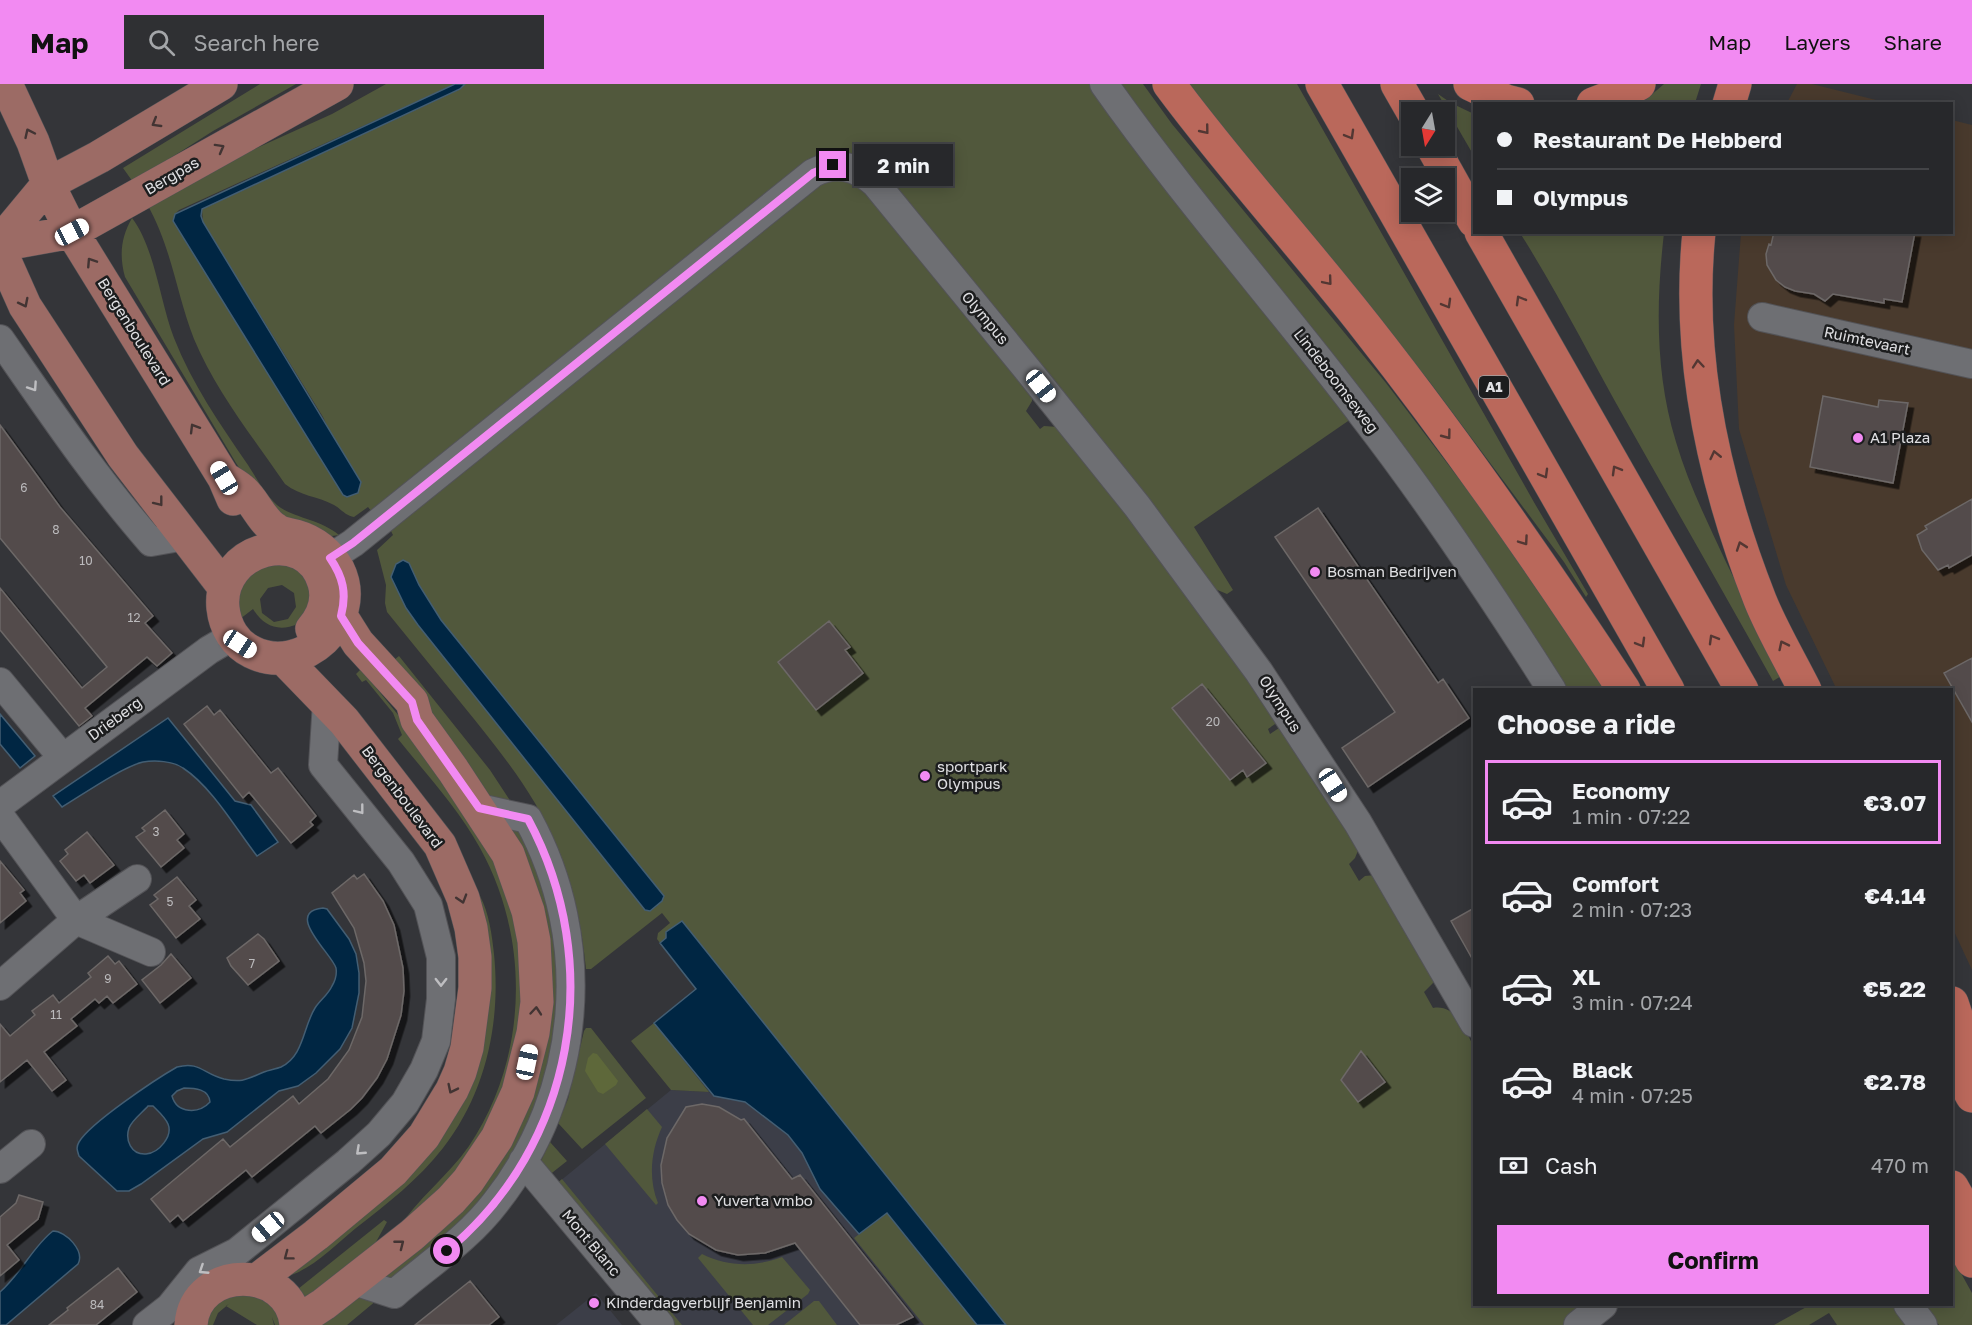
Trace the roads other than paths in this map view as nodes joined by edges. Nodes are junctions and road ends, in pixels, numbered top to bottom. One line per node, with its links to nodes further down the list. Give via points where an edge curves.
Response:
1 (6, 84): 16 (main road, Bergenboulevard, one-way to 1)
2 (221, 84): 16 (main road, Bergpas, one-way to 16)
3 (337, 84): 18 (main road, Bergpas, one-way to 3)
4 (1104, 84): 34 (street, Lindeboomseweg, via 1365,417 1441,520)
5 (1169, 84): 35 (highway, one-way to 35, via 1380,345 1490,493)
6 (1322, 84): 36 (highway, A1, one-way to 36)
7 (1397, 84): 11 (highway)
8 (1470, 84): 12 (highway)
9 (1639, 84): 13 (highway)
10 (1735, 84): 14 (highway)
11 (1407, 102)
12 (1510, 102)
13 (1598, 102)
14 (1730, 102)
15 (1438, 156): 17 (highway)
16 (48, 184): 18 (main road, Bergenboulevard); 21 (main road, Bergpas)
17 (1473, 219)
18 (72, 232): 21 (main road, Bergpas); 27 (main road, Bergenboulevard, one-way to 18, via 233,500 224,478)
19 (1482, 234): 37 (highway, one-way to 19)
20 (1699, 234): 38 (highway, one-way to 20, via 1760,601 1716,461 1697,344)
21 (0, 244)
22 (0, 250): 26 (main road, one-way to 26, via 25,306 80,392)
23 (1762, 317): 25 (street, Ruimtevaart)
24 (0, 339): 26 (street, one-way to 26, via 54,417 151,542)
25 (1972, 364)
26 (185, 536): 29 (main road)
27 (277, 542): 28 (main road, via 282,549); 29 (main road, via 237,565)
28 (323, 561): 30 (main road, via 337,568 344,604); 49 (street, Olympus, via 353,543 813,173 833,165 854,169 875,183 1191,578 1259,672 1358,822)
29 (225, 587): 31 (main road, via 224,617)
30 (325, 626): 31 (main road, via 291,641 279,642 250,634); 32 (main road, via 308,651); 42 (main road, via 401,710 417,720)
31 (233, 636): 32 (main road, via 252,652); 40 (street, Drieberg)
32 (283, 658): 39 (main road, Bergenboulevard)
33 (0, 682): 40 (street)
34 (1551, 688)
35 (1623, 688)
36 (1667, 688)
37 (1741, 688)
38 (1804, 688)
39 (327, 702): 56 (street, one-way to 56, via 323,765 400,862 428,905 441,957 441,999 436,1041 405,1102 379,1134); 60 (main road, Bergenboulevard, one-way to 60, via 441,845 471,928 475,988 460,1072 424,1136 393,1171)
40 (62, 757): 41 (street, Drieberg)
41 (0, 805)
42 (479, 808): 54 (street, via 528,819 551,868 567,931 570,1004 565,1053 552,1101); 63 (main road, one-way to 42, via 432,1218 468,1181 501,1131 527,1062 537,1002 534,941 508,854)
43 (0, 816): 45 (street)
44 (137, 879): 45 (street)
45 (76, 920): 46 (street); 47 (street)
46 (151, 952)
47 (0, 986)
48 (1953, 1006): 51 (highway)
49 (1473, 1021)
50 (1953, 1062): 52 (highway)
51 (1972, 1063)
52 (1972, 1096)
53 (31, 1144): 55 (street)
54 (523, 1161): 63 (street, via 472,1230 394,1294); 69 (street, Mont Blanc)
55 (0, 1169)
56 (317, 1186): 60 (street); 67 (street, one-way to 67, via 231,1257 200,1271 170,1307)
57 (1953, 1188): 58 (highway)
58 (1972, 1222)
59 (1953, 1228): 61 (highway)
60 (316, 1235): 62 (main road, Bergenboulevard, one-way to 62)
61 (1972, 1261)
62 (257, 1280): 66 (main road, via 281,1293); 68 (main road, via 235,1279 212,1289 202,1297)
63 (354, 1281): 66 (main road)
64 (1602, 1306): 70 (street)
65 (1909, 1306): 71 (street)
66 (296, 1323)
67 (147, 1325)
68 (191, 1325)
69 (660, 1325)
70 (1578, 1325)
71 (1923, 1325)

